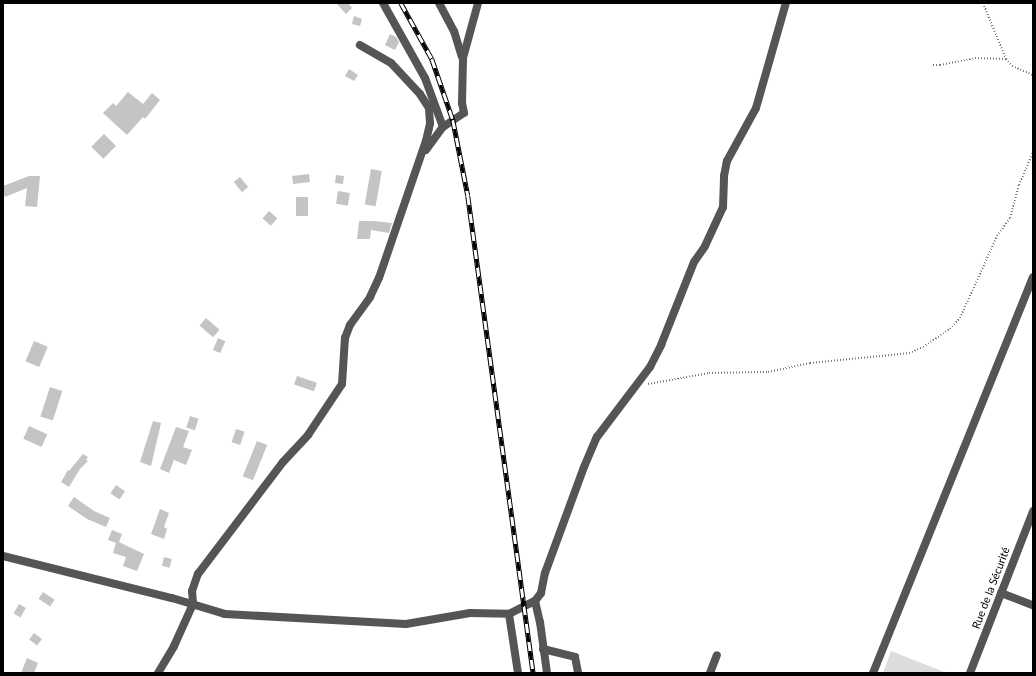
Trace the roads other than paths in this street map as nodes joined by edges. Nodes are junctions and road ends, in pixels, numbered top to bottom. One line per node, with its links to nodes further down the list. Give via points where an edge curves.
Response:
1 (383, 3): 7 (street, via 425,78)
2 (439, 3): 6 (street, via 454,31)
3 (478, 3): 6 (street)
4 (786, 3): 13 (street, via 756,108 727,161 723,208 705,246 694,262 650,367 597,437 545,573 541,593)
5 (360, 45): 8 (street, via 391,63 420,94 429,108 430,124)
6 (463, 58): 7 (street, via 464,113)
7 (443, 127): 8 (street)
8 (421, 155): 14 (street, via 379,278 370,297 350,325 345,338 342,384 308,435 283,462 198,574 192,591)
9 (1033, 277): 24 (street)
10 (1033, 511): 12 (street, Rue de la Sécurité)
11 (3, 556): 14 (street)
12 (1001, 593): 15 (street); 25 (street, Rue de la Sécurité)
13 (535, 601): 16 (street); 17 (street)
14 (193, 604): 16 (street, via 225,614 406,624 470,613); 19 (street, via 174,646)
15 (1033, 605)
16 (509, 614): 20 (street)
17 (543, 649): 21 (street); 22 (street, via 574,657)
18 (717, 656): 23 (street)
19 (158, 673)
20 (518, 673)
21 (547, 673)
22 (578, 673)
23 (710, 673)
24 (873, 673)
25 (970, 673)

